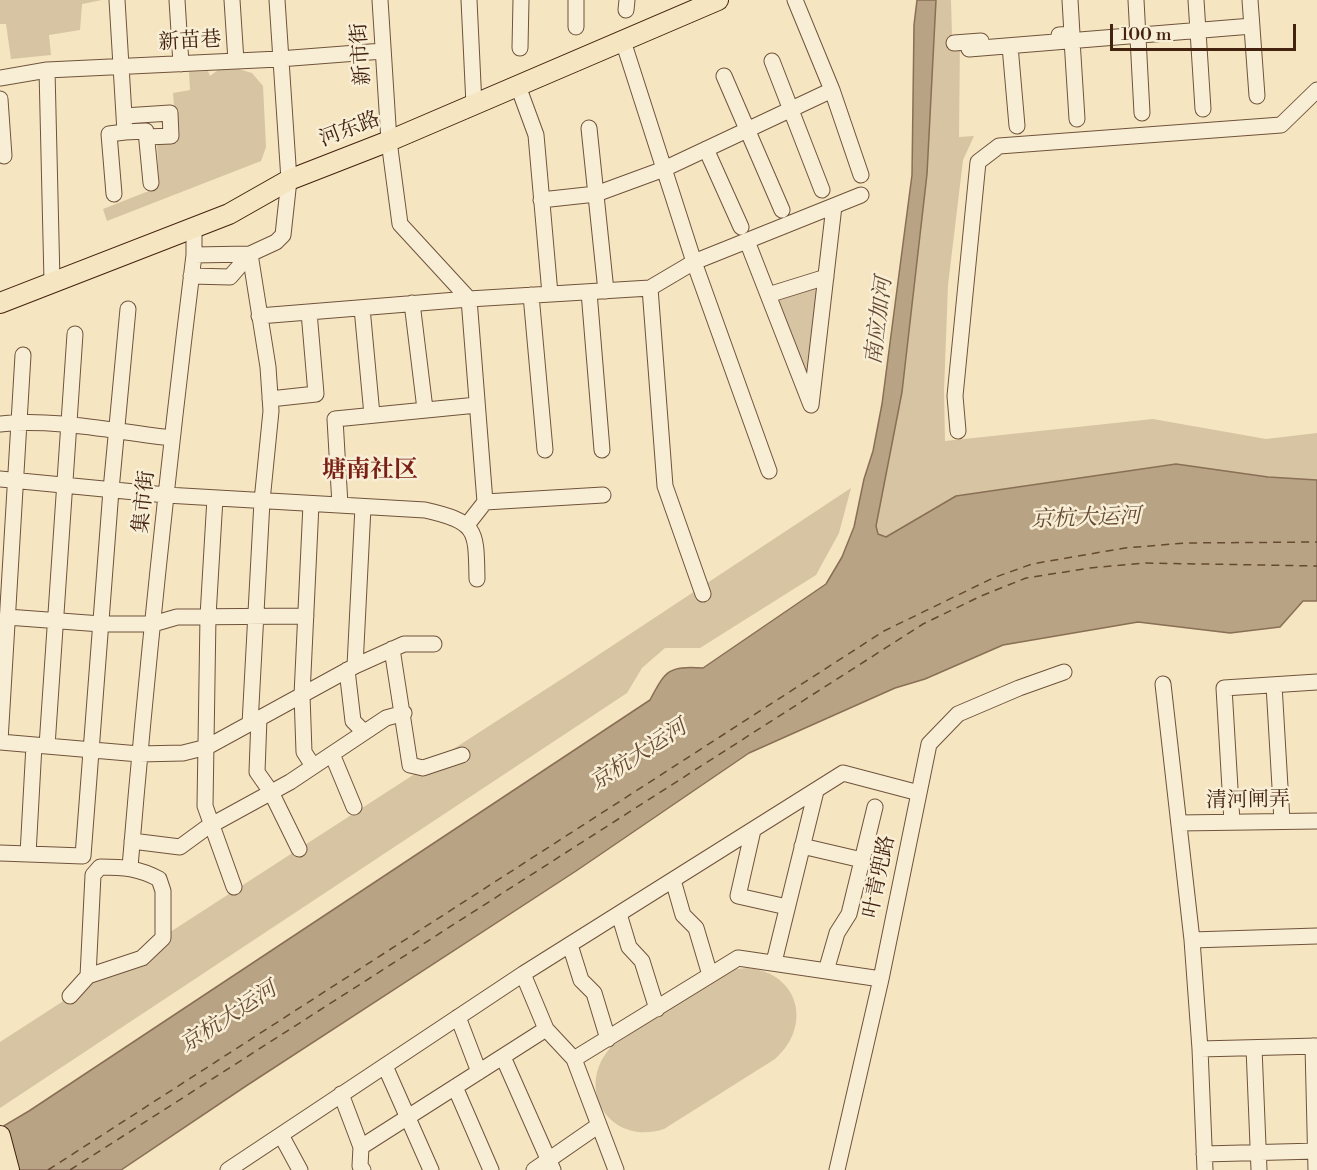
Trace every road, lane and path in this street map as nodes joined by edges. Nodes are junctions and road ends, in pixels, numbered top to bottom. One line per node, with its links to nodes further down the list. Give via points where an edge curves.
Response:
1 (117, 0): 31 (street)
2 (177, 0): 30 (street)
3 (232, 0): 28 (street)
4 (277, 0): 27 (street)
5 (380, 0): 26 (street, 新市街)
6 (469, 0): 40 (street)
7 (521, 0): 24 (street)
8 (576, 0): 17 (street)
9 (718, 0): 15 (main road, 河东路)
10 (795, 0): 36 (street)
11 (1070, 0): 22 (street, via 1072,34)
12 (1136, 0): 19 (street)
13 (1196, 0): 18 (street)
14 (1250, 0): 16 (street)
15 (685, 7): 21 (main road, 河东路)
16 (1252, 26): 18 (street); 38 (street)
17 (576, 27)
18 (1198, 30): 19 (street); 41 (street)
19 (1138, 34): 20 (street); 43 (street)
20 (1072, 40): 23 (street); 45 (street)
21 (623, 41): 35 (main road, 河东路); 54 (street)
22 (954, 43)
23 (1010, 46): 25 (street); 46 (street)
24 (520, 48)
25 (969, 49)
26 (383, 51): 27 (street, 新苗巷); 51 (street, 新市街)
27 (279, 59): 28 (street, 新苗巷); 56 (street)
28 (236, 61): 30 (street, 新苗巷)
29 (772, 61): 42 (street)
30 (182, 63): 31 (street, 新苗巷)
31 (120, 66): 32 (street, 新苗巷); 44 (street)
32 (47, 70): 34 (street, 新苗巷); 72 (street)
33 (724, 76): 48 (street)
34 (0, 78)
35 (518, 86): 40 (main road, 河东路); 62 (street, via 536,135)
36 (832, 90): 42 (street); 55 (street)
37 (1317, 90): 96 (street, via 1281,125 999,146 978,162 955,396)
38 (1257, 96)
39 (0, 99): 53 (street)
40 (474, 105): 51 (main road, 河东路)
41 (1203, 109)
42 (791, 110): 48 (street); 58 (street)
43 (1142, 113)
44 (124, 116): 49 (street); 50 (street, via 170,113 171,136)
45 (1077, 119)
46 (1017, 126)
47 (589, 128): 60 (street)
48 (748, 129): 52 (street); 64 (street)
49 (125, 132): 50 (street, via 146,131); 59 (street, via 109,134)
50 (147, 137): 57 (street)
51 (389, 141): 56 (main road, 河东路); 79 (street, 新市街, via 400,224)
52 (706, 149): 54 (street); 66 (street)
53 (4, 156)
54 (664, 169): 60 (street); 69 (street)
55 (861, 175)
56 (289, 180): 65 (main road, 河东路, via 229,214); 67 (street, via 283,235)
57 (151, 183)
58 (822, 190)
59 (114, 194)
60 (596, 194): 62 (street); 74 (street)
61 (861, 195): 63 (street)
62 (542, 200): 76 (street)
63 (834, 206): 66 (street); 71 (street)
64 (782, 210)
65 (194, 228): 68 (street, 集市街); 72 (main road, 河东路)
66 (744, 234): 69 (street); 78 (street)
67 (250, 254): 68 (street); 70 (street, via 230,277); 85 (street)
68 (194, 255): 70 (street, 集市街)
69 (694, 262): 73 (street); 100 (street)
70 (191, 276): 97 (street, 集市街)
71 (826, 277): 78 (street); 78 (street, via 811,405)
72 (52, 281): 80 (main road, 河东路)
73 (650, 288): 74 (street); 114 (street, via 665,486)
74 (606, 291): 75 (street)
75 (589, 292): 76 (street); 99 (street)
76 (550, 294): 77 (street)
77 (531, 295): 79 (street); 98 (street)
78 (768, 295)
79 (469, 299): 81 (street); 89 (street)
80 (0, 303)
81 (412, 303): 82 (street); 90 (street)
82 (362, 308): 84 (street); 91 (street)
83 (128, 309): 95 (street)
84 (309, 312): 85 (street); 88 (street, via 316,394)
85 (259, 316): 88 (street)
86 (75, 334): 94 (street)
87 (23, 355): 92 (street)
88 (270, 399): 107 (street)
89 (477, 405): 90 (street); 108 (street)
90 (425, 409): 91 (street)
91 (372, 415): 110 (street, via 335,419)
92 (19, 422): 93 (street); 94 (street); 101 (street)
93 (0, 424)
94 (69, 426): 95 (street); 102 (street)
95 (116, 431): 97 (street); 103 (street)
96 (957, 431)
97 (172, 438): 104 (street, 集市街)
98 (546, 450)
99 (603, 450)
100 (769, 471)
101 (8, 479): 102 (street); 115 (street)
102 (64, 485): 103 (street); 120 (street)
103 (111, 490): 104 (street); 121 (street)
104 (166, 495): 106 (street); 122 (street, 集市街)
105 (603, 495): 108 (street)
106 (215, 498): 107 (street); 116 (street)
107 (262, 501): 109 (street); 117 (street)
108 (485, 502): 112 (street)
109 (311, 504): 110 (street); 118 (street)
110 (340, 506): 111 (street)
111 (363, 507): 112 (street, via 425,510); 125 (street)
112 (467, 525): 113 (street, via 476,538)
113 (477, 579)
114 (703, 594)
115 (4, 598): 119 (street)
116 (208, 616): 117 (street); 122 (street, via 177,617); 136 (street)
117 (255, 616): 118 (street); 132 (street)
118 (306, 616): 130 (street)
119 (7, 617): 120 (street); 134 (street)
120 (55, 621): 121 (street); 135 (street)
121 (101, 624): 122 (street); 137 (street)
122 (153, 624): 138 (street, 集市街)
123 (434, 644): 124 (street, via 404,644)
124 (392, 649): 125 (street); 131 (street)
125 (351, 668): 130 (street); 133 (street, via 353,721)
126 (1064, 672): 144 (street, 叶青兜路, via 958,714 929,744)
127 (1317, 682): 129 (street)
128 (1163, 684): 150 (street)
129 (1274, 685): 148 (street, via 1224,688); 149 (street)
130 (302, 695): 132 (street); 141 (street, via 304,752)
131 (404, 713): 133 (street, via 386,718); 140 (street, via 410,765 423,768)
132 (254, 721): 136 (street); 143 (street, via 257,772)
133 (364, 732): 139 (street)
134 (0, 742): 135 (street)
135 (40, 746): 137 (street); 157 (street)
136 (207, 747): 138 (street, via 183,753); 151 (street, via 205,806)
137 (91, 750): 138 (street); 157 (street, via 83,856)
138 (139, 754): 153 (street, 集市街)
139 (332, 754): 141 (street); 145 (street)
140 (462, 755)
141 (313, 766): 143 (street)
142 (816, 790): 144 (street, via 843,773); 152 (street); 154 (street)
143 (271, 792): 151 (street); 155 (street)
144 (919, 793): 172 (street, 叶青兜路)
145 (354, 807)
146 (875, 807): 158 (street)
147 (1317, 821): 149 (street, 清河闸弄)
148 (1232, 822): 149 (street, 清河闸弄); 150 (street, 清河闸弄)
149 (1282, 822)
150 (1179, 823): 165 (street)
151 (213, 824): 153 (street, via 180,847); 161 (street)
152 (753, 830): 160 (street); 162 (street, via 738,896)
153 (132, 841): 159 (street, 集市街)
154 (802, 846): 158 (street); 162 (street)
155 (299, 849)
156 (0, 853): 157 (street)
157 (28, 854)
158 (862, 860): 168 (street, via 849,914 837,933)
159 (130, 867): 171 (street, via 100,867 93,875); 171 (street, via 159,879 163,891 163,938 142,958)
160 (673, 880): 163 (street); 170 (street, via 683,915 696,928)
161 (234, 887)
162 (787, 907): 167 (street)
163 (620, 914): 166 (street); 174 (street, via 629,947 642,961)
164 (1317, 936): 165 (street)
165 (1192, 940): 180 (street)
166 (570, 945): 169 (street); 177 (street, via 581,980 594,993)
167 (774, 962): 168 (street); 170 (street, via 738,958)
168 (826, 971): 172 (street)
169 (523, 974): 175 (street); 176 (street)
170 (710, 975): 174 (street)
171 (88, 976): 173 (street)
172 (881, 979): 204 (street, 叶青兜路)
173 (70, 996)
174 (657, 1009): 177 (street)
175 (458, 1017): 183 (street); 184 (street)
176 (546, 1029): 181 (street); 182 (street)
177 (608, 1039): 182 (street)
178 (1315, 1046): 179 (street); 192 (street)
179 (1254, 1048): 180 (street); 193 (street)
180 (1200, 1049): 194 (street)
181 (503, 1057): 184 (street); 195 (street)
182 (574, 1059): 188 (street)
183 (385, 1066): 186 (street); 187 (street)
184 (479, 1072): 185 (street)
185 (454, 1088): 187 (street); 201 (street)
186 (341, 1094): 189 (street); 191 (street)
187 (408, 1117): 191 (street); 200 (street)
188 (599, 1125): 195 (street); 203 (street)
189 (281, 1135): 196 (street); 198 (street)
190 (0, 1136): 197 (main road)
191 (361, 1147): 199 (street)
192 (1316, 1151): 193 (street); 207 (street)
193 (1259, 1153): 194 (street); 206 (street)
194 (1204, 1154): 205 (street)
195 (551, 1165): 202 (street)
196 (228, 1166)
197 (9, 1170)
198 (300, 1170)
199 (363, 1170)
200 (431, 1170)
201 (491, 1170)
202 (534, 1170)
203 (616, 1170)
204 (837, 1170)
205 (1205, 1170)
206 (1259, 1170)
207 (1316, 1170)

